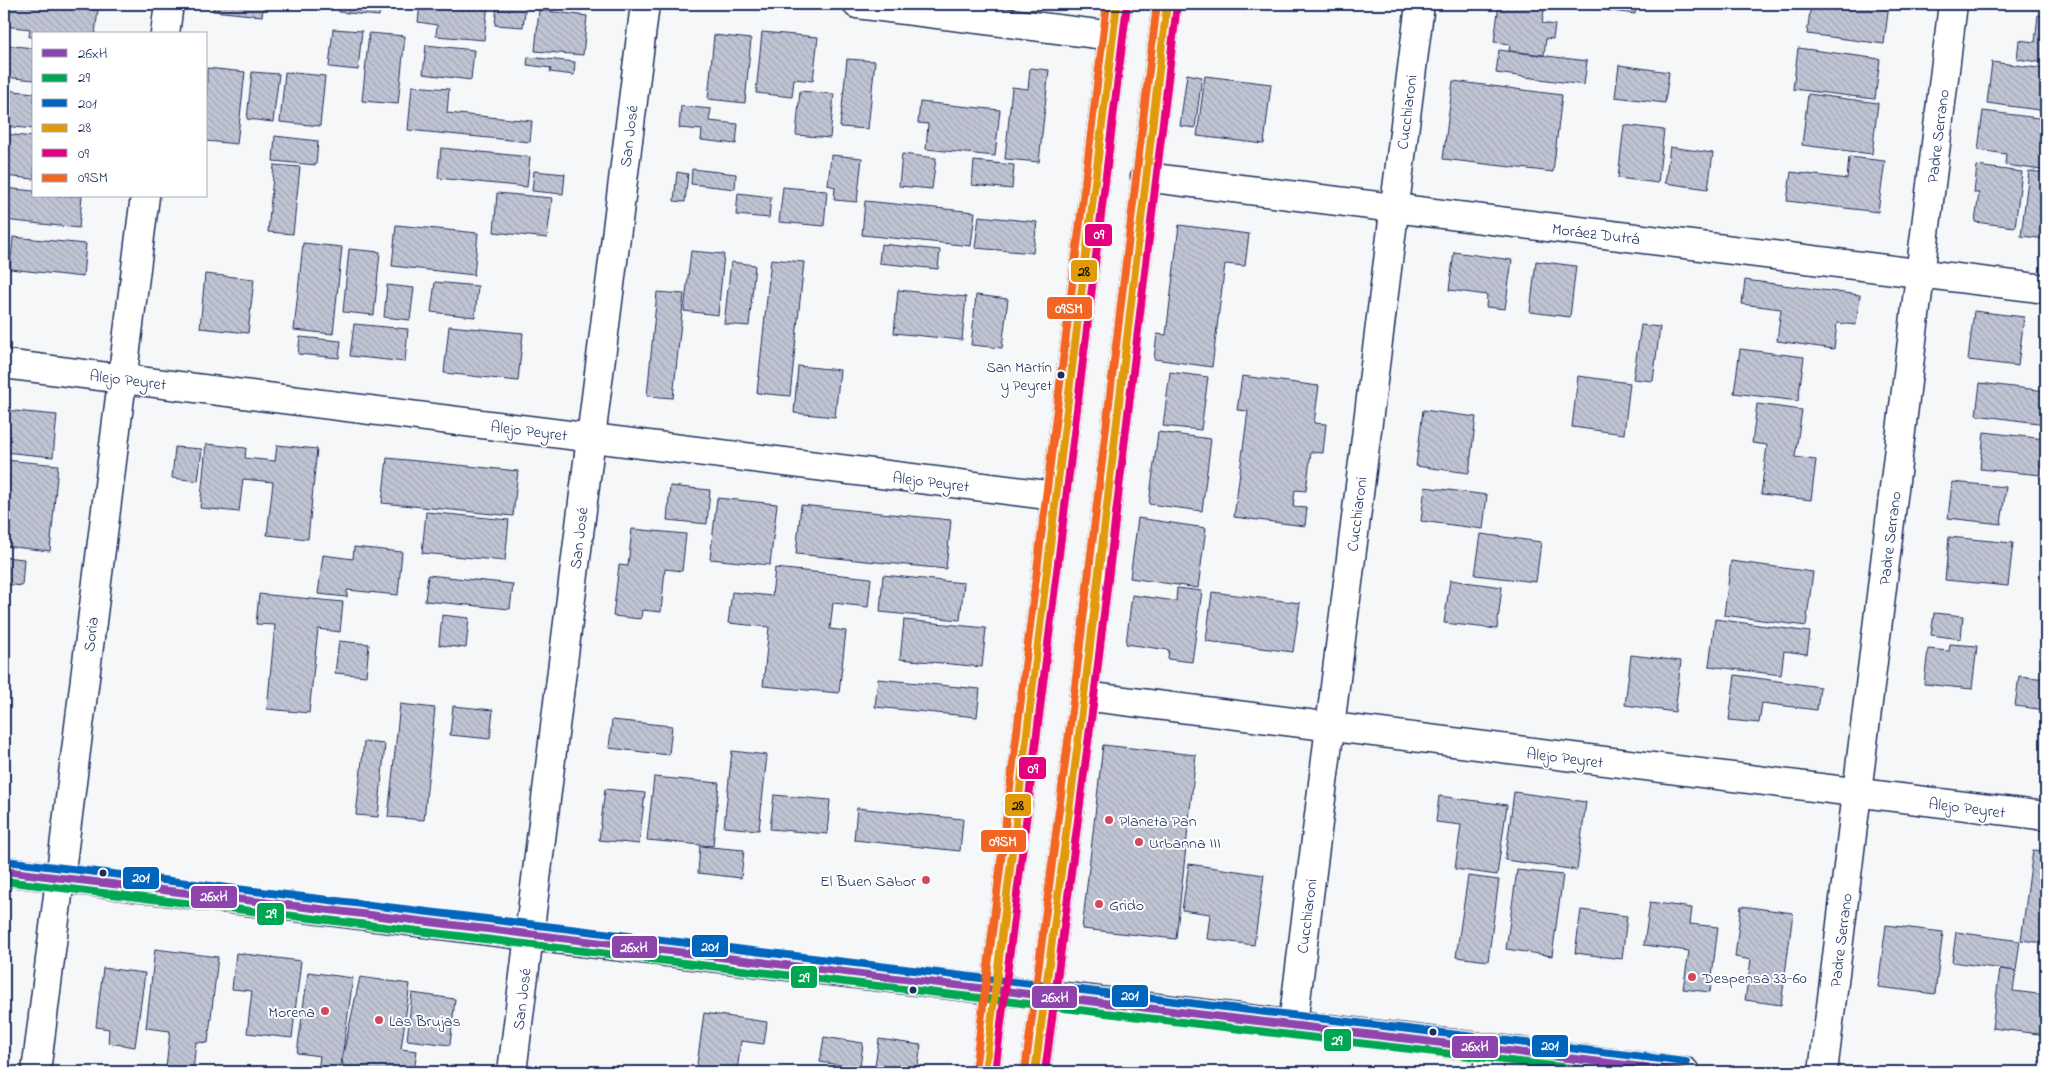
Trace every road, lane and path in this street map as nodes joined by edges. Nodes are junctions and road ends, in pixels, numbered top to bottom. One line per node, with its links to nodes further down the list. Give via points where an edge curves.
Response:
1 (169, 4): 8 (street)
2 (645, 4): 17 (street, San José)
3 (857, 4): 9 (street)
4 (1117, 4): 9 (street)
5 (1166, 4): 10 (street)
6 (1420, 4): 12 (street, Cucchiaroni)
7 (1953, 4): 13 (street, Padre Serrano)
8 (165, 32)
9 (1113, 36): 18 (street)
10 (1145, 177): 12 (street, Moráez Dutrá); 19 (street)
11 (144, 198): 16 (street, Soria)
12 (1394, 208): 13 (street, Moráez Dutrá); 20 (street, Cucchiaroni)
13 (1921, 274): 14 (street, Moráez Dutrá); 21 (street, Padre Serrano)
14 (2046, 290)
15 (4, 364): 16 (street, Alejo Peyret)
16 (121, 379): 17 (street, Alejo Peyret); 24 (street, Soria)
17 (590, 438): 18 (street, Alejo Peyret); 25 (street, San José)
18 (1055, 496): 26 (street)
19 (1084, 696): 20 (street, Alejo Peyret); 27 (street)
20 (1330, 728): 21 (street, Alejo Peyret); 28 (street, Cucchiaroni)
21 (1857, 794): 22 (street, Alejo Peyret); 35 (street, Padre Serrano)
22 (2046, 816)
23 (4, 871): 24 (street)
24 (60, 878): 25 (street); 30 (street, Soria)
25 (529, 936): 26 (street); 31 (street, San José)
26 (995, 990): 27 (street); 32 (street)
27 (1045, 994): 28 (street); 33 (street)
28 (1293, 1024): 29 (street)
29 (1489, 1061): 34 (street)
30 (36, 1072)
31 (512, 1072)
32 (986, 1072)
33 (1035, 1072)
34 (1685, 1072)
35 (1824, 1072)

